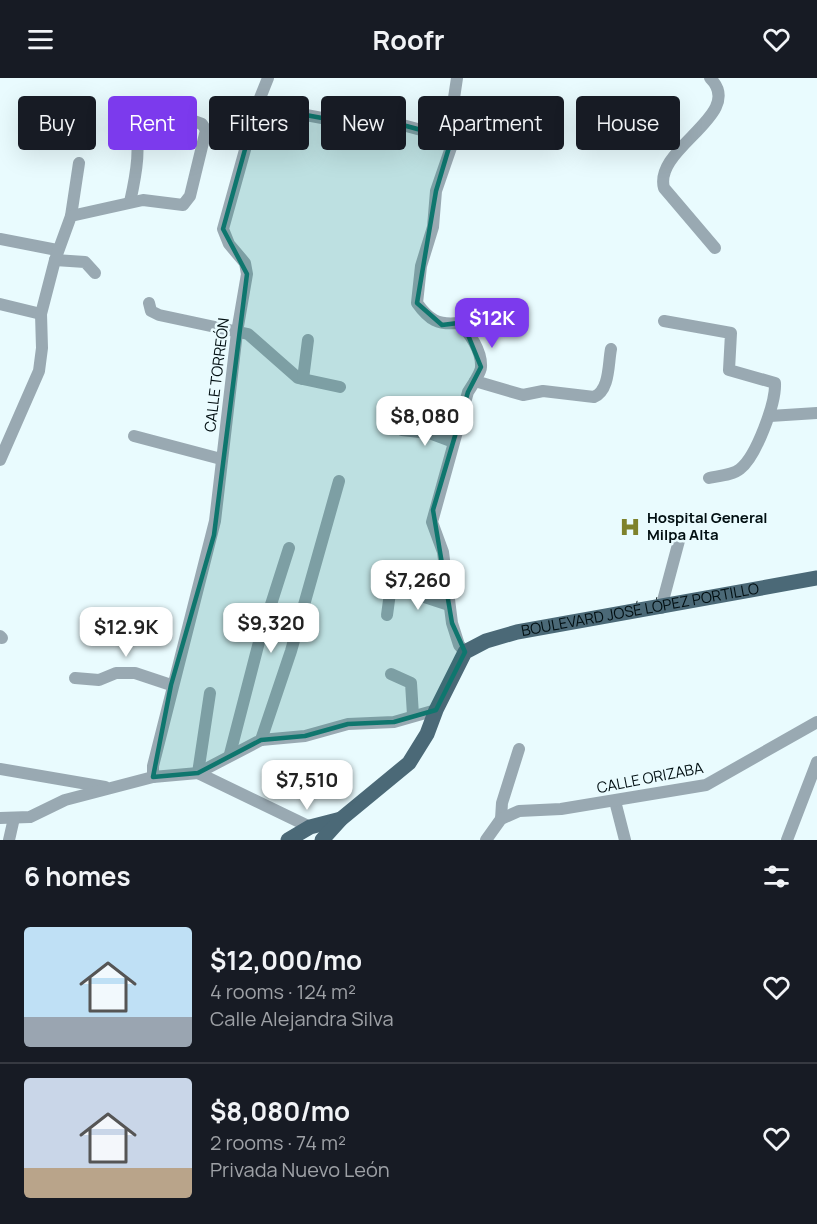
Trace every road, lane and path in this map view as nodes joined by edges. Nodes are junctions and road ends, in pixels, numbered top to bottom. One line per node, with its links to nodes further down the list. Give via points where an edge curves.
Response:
1 (268, 78): 4 (street, CALLE TORREÓN)
2 (457, 78): 5 (street)
3 (710, 78): 16 (street, via 717,84 718,98 705,126 676,150 667,163 662,182)
4 (261, 96)
5 (454, 96)
6 (309, 116): 8 (street, via 360,125 384,120)
7 (197, 122): 13 (street, via 206,130 190,196 183,205)
8 (418, 129)
9 (139, 150): 13 (street)
10 (245, 150): 23 (street, CALLE TORREÓN, via 223,229 229,244 245,263 247,274)
11 (448, 150): 27 (street, via 436,191 433,227 421,266 417,303 427,316 442,325 458,323 466,330 481,367)
12 (79, 162): 14 (street)
13 (130, 202): 14 (street)
14 (71, 216): 17 (street)
15 (0, 239): 17 (street)
16 (715, 248)
17 (56, 255): 18 (street, via 86,262); 21 (street)
18 (95, 273)
19 (149, 303): 23 (street, via 151,311 159,315)
20 (0, 304): 21 (street)
21 (41, 314): 35 (street, via 39,371)
22 (664, 321): 30 (street, via 731,333 729,370 775,383)
23 (237, 332): 26 (street, via 248,334 288,372); 34 (street, CALLE TORREÓN)
24 (308, 340): 26 (street)
25 (611, 349): 27 (street, via 606,385 594,397 543,391 523,395)
26 (303, 379): 28 (street)
27 (475, 381): 33 (street)
28 (340, 387)
29 (817, 413): 30 (street)
30 (770, 416): 36 (street, via 740,470)
31 (402, 430): 33 (street, via 429,433)
32 (134, 436): 34 (street)
33 (453, 442): 41 (street, via 432,522 443,552)
34 (221, 459): 47 (street, CALLE TORREÓN, via 213,535)
35 (0, 460)
36 (709, 478)
37 (339, 481): 52 (street, via 291,651)
38 (680, 537): 42 (street)
39 (289, 549): 54 (street, via 259,642)
40 (817, 578): 42 (main road, BOULEVARD JOSÉ LÓPEZ PORTILLO)
41 (449, 605): 43 (street, via 397,588 390,593); 44 (street, via 459,645)
42 (661, 608): 44 (main road, BOULEVARD JOSÉ LÓPEZ PORTILLO, via 517,633)
43 (387, 615)
44 (465, 651): 49 (main road)
45 (391, 674): 50 (street, via 411,683)
46 (75, 678): 47 (street, via 99,680 116,673 135,673)
47 (171, 685): 58 (street, CALLE TORREÓN)
48 (210, 693): 57 (street)
49 (436, 710): 50 (street); 63 (main road, via 427,734 409,762)
50 (413, 716): 52 (street)
51 (817, 722): 60 (street, CALLE ORIZABA, via 706,785)
52 (261, 740): 54 (street)
53 (519, 749): 64 (street, via 502,803)
54 (231, 754): 57 (street)
55 (817, 762): 71 (street)
56 (0, 769): 59 (street)
57 (198, 772): 58 (street); 65 (street)
58 (153, 777): 59 (street)
59 (108, 788): 62 (street, via 64,800 30,817)
60 (615, 801): 64 (street, CALLE ORIZABA, via 519,811); 70 (street)
61 (0, 818): 62 (street)
62 (14, 818): 67 (street)
63 (341, 819): 65 (main road); 68 (main road)
64 (501, 819): 69 (street)
65 (310, 827): 66 (main road); 68 (main road, via 318,831)
66 (291, 839)
67 (9, 840)
68 (321, 840)
69 (486, 840)
70 (625, 840)
71 (787, 840)

